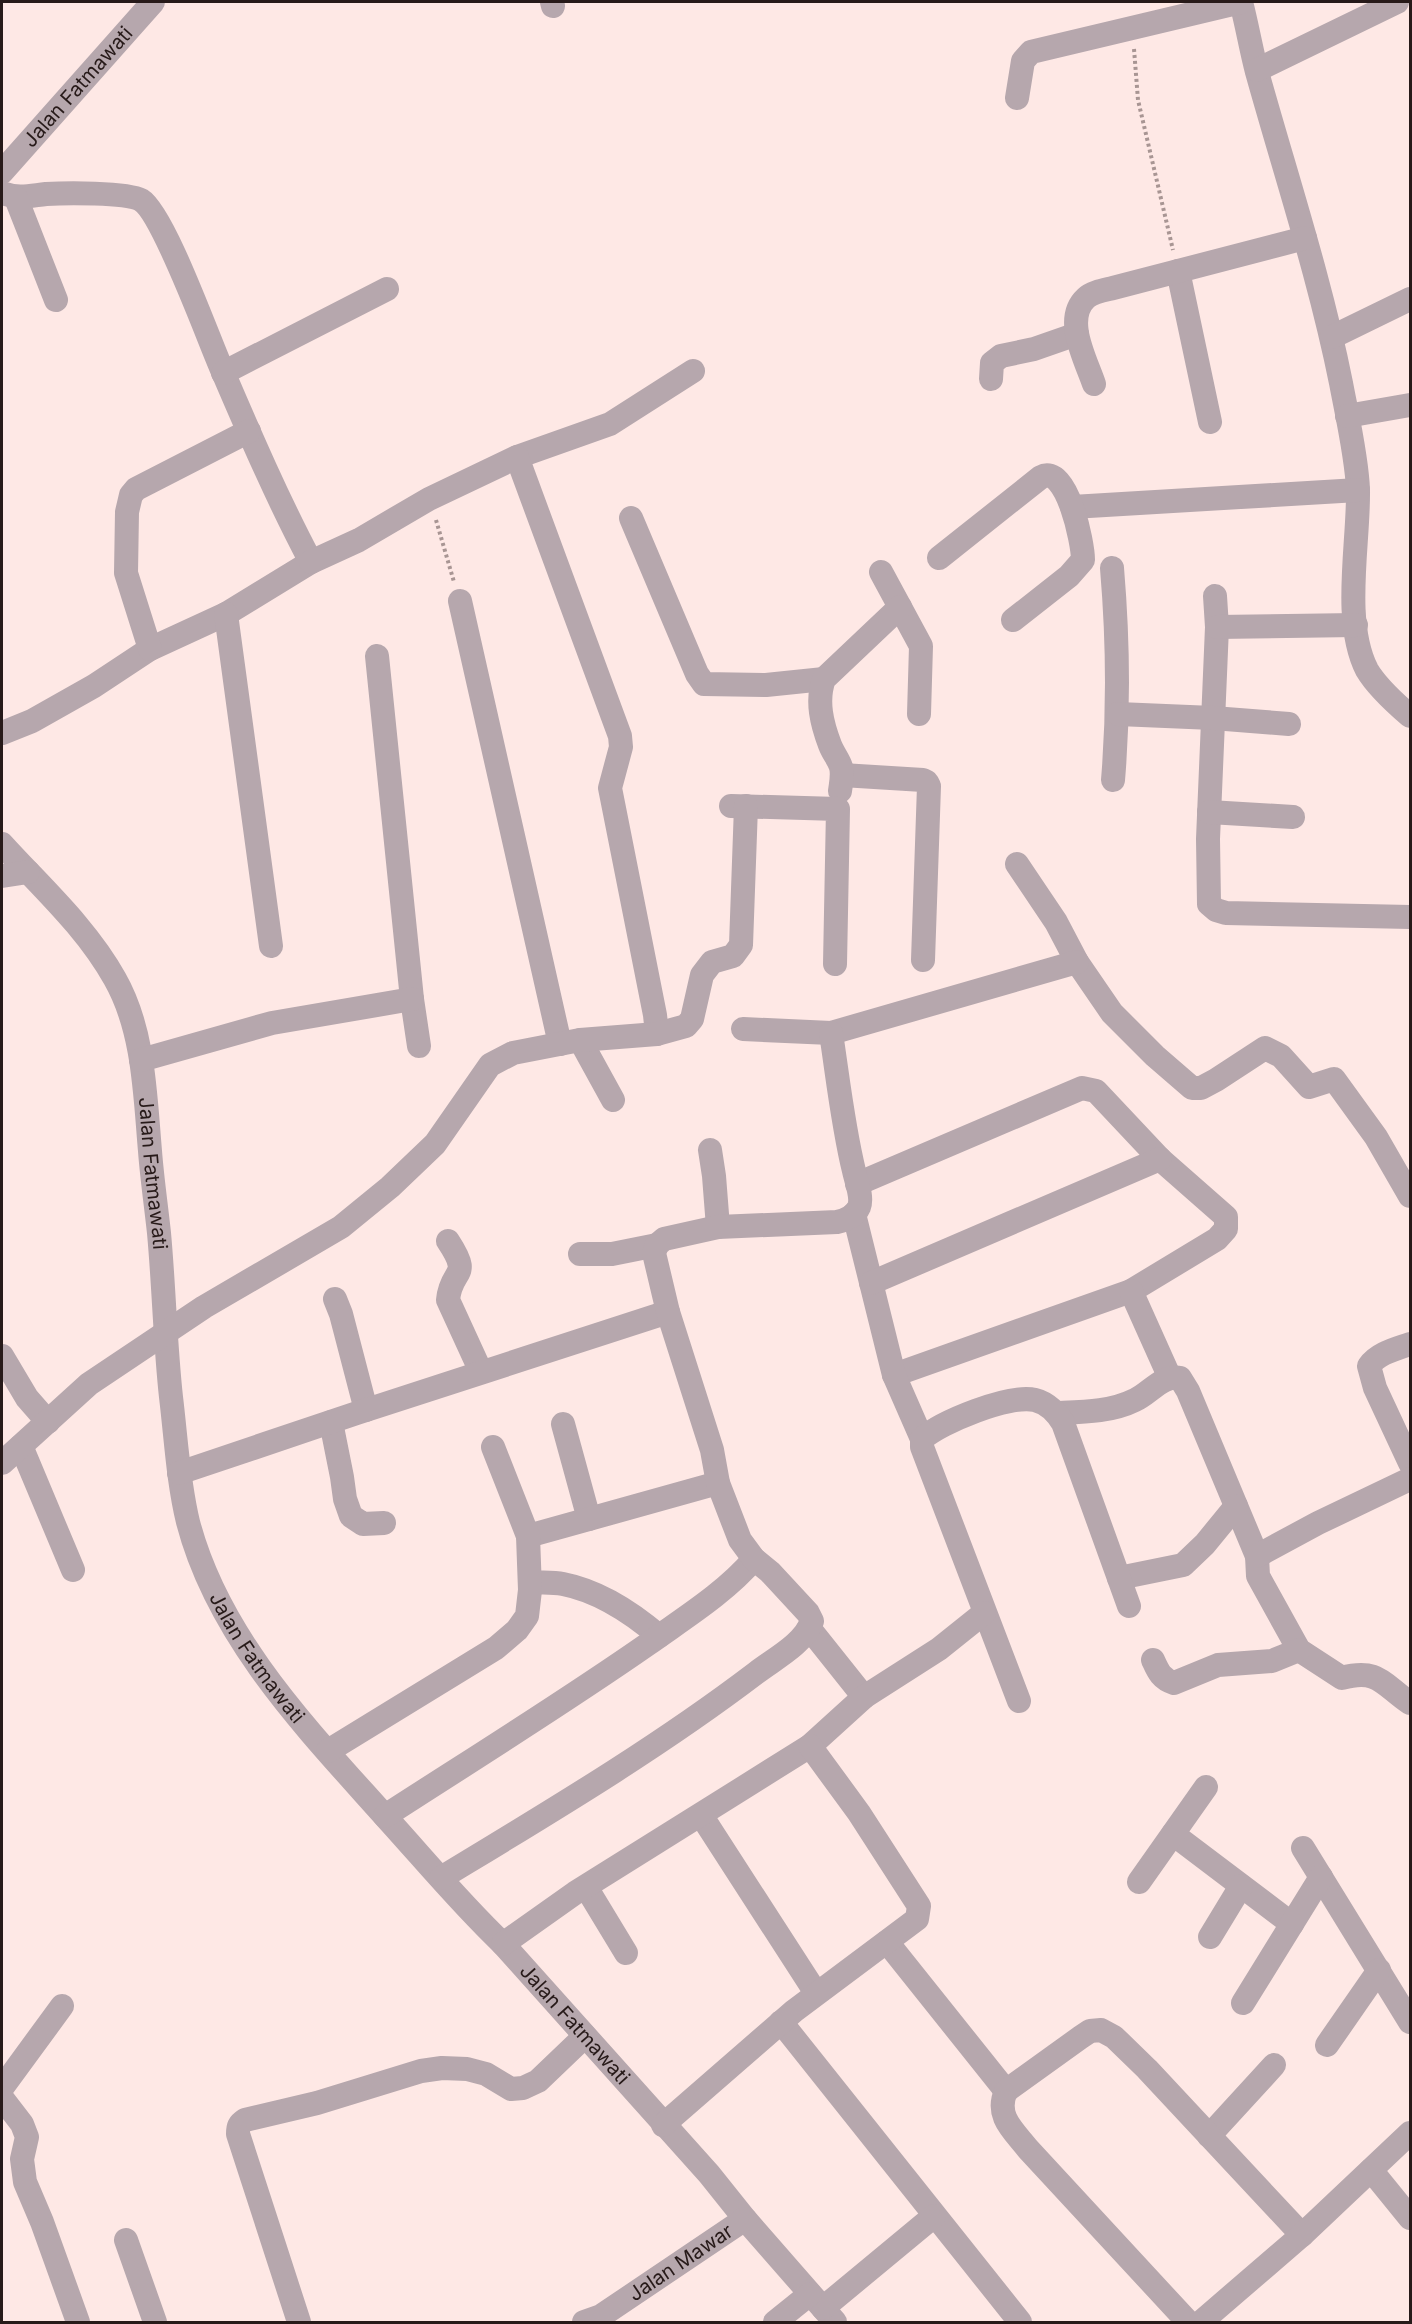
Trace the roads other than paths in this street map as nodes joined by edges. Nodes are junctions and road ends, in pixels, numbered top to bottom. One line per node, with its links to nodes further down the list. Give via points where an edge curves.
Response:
1 (153, 2): 6 (street, Jalan Fatmawati)
2 (1241, 2): 4 (street); 5 (street, via 1031,52 1023,61)
3 (1397, 2): 4 (street)
4 (1257, 70): 8 (street)
5 (1017, 98)
6 (4, 165)
7 (9, 195): 12 (street); 16 (street, via 116,194 133,197 146,205 176,258)
8 (1305, 238): 9 (street); 14 (street)
9 (1178, 271): 13 (street, via 1085,298 1076,315); 21 (street)
10 (387, 289): 16 (street)
11 (1410, 299): 14 (street)
12 (56, 300)
13 (1077, 334): 17 (street, via 1001,357 992,363); 18 (street)
14 (1332, 337): 20 (street)
15 (693, 371): 23 (street, via 610,424)
16 (223, 373): 22 (street)
17 (991, 379)
18 (1094, 384)
19 (1410, 405): 20 (street)
20 (1347, 416): 24 (street)
21 (1210, 422)
22 (249, 430): 28 (street); 38 (street, via 131,495 126,512 126,573)
23 (517, 457): 28 (street); 64 (street, via 620,736 620,753 610,788)
24 (1358, 490): 25 (street); 36 (street, via 1354,546)
25 (1072, 507): 27 (street, via 1061,485 1053,476 1045,475); 35 (street, via 1083,560 1069,576)
26 (632, 518): 40 (street, via 704,684 766,685)
27 (939, 558)
28 (311, 562): 34 (street)
29 (1112, 568): 42 (street)
30 (881, 572): 33 (street)
31 (1215, 596): 37 (street)
32 (460, 602): 65 (street)
33 (900, 607): 40 (street); 41 (street, via 921,646)
34 (226, 614): 38 (street); 57 (street)
35 (1013, 620)
36 (1356, 625): 37 (street); 43 (street, via 1368,670)
37 (1217, 627): 44 (street)
38 (150, 649): 46 (street, via 94,686)
39 (377, 656): 61 (street)
40 (824, 679): 47 (street, via 819,699 823,721)
41 (919, 714)
42 (1118, 714): 44 (street); 48 (street)
43 (1410, 716)
44 (1213, 718): 45 (street); 50 (street)
45 (1289, 724)
46 (2, 733)
47 (842, 775): 49 (street); 58 (street, via 927,782)
48 (1113, 780)
49 (838, 808): 60 (street); 64 (street, via 738,806 741,945 733,956 712,962 702,975 692,1019 686,1026)
50 (1209, 812): 51 (street); 56 (street, via 1208,892 1209,904 1216,910)
51 (1293, 817)
52 (2, 844): 54 (street, Jalan Fatmawati)
53 (1017, 864): 59 (street)
54 (28, 872): 55 (street); 67 (street, Jalan Fatmawati, via 82,928 116,980)
55 (2, 876)
56 (1410, 917)
57 (271, 946)
58 (923, 960)
59 (1077, 962): 63 (street); 72 (street, via 1112,1013 1192,1088 1216,1080 1265,1048 1281,1056 1310,1087 1334,1079 1376,1137)
60 (835, 964)
61 (412, 999): 66 (street); 67 (street, via 272,1023)
62 (743, 1029): 63 (street)
63 (831, 1033): 71 (street)
64 (657, 1034): 65 (street)
65 (570, 1042): 68 (street); 82 (street, via 513,1053 490,1065 435,1144 390,1187 341,1227)
66 (419, 1046)
67 (141, 1060): 82 (street, Jalan Fatmawati, via 159,1235)
68 (613, 1100)
69 (710, 1150): 74 (street)
70 (1160, 1160): 71 (street, via 1096,1090 1082,1088); 78 (street); 79 (street, via 1226,1217 1226,1228 1217,1239)
71 (857, 1184): 73 (street, via 859,1207)
72 (1410, 1196)
73 (854, 1214): 74 (street, via 837,1222); 78 (street)
74 (718, 1227): 76 (street, via 675,1235)
75 (448, 1241): 85 (street, via 461,1263 448,1300)
76 (657, 1245): 77 (street, via 612,1254); 81 (street, via 654,1261)
77 (580, 1254)
78 (871, 1283): 86 (street)
79 (1131, 1291): 86 (street); 87 (street)
80 (335, 1299): 88 (street)
81 (668, 1312): 85 (street); 100 (street, via 712,1450)
82 (164, 1332): 90 (street, via 89,1384); 98 (street, Jalan Fatmawati)
83 (1410, 1344): 97 (street, via 1391,1350 1369,1366 1375,1388)
84 (2, 1356): 90 (street, via 27,1398)
85 (481, 1372): 88 (street)
86 (894, 1376): 93 (street)
87 (1170, 1378): 89 (street, via 1137,1400 1114,1409); 101 (street, via 1180,1378 1188,1391)
88 (366, 1410): 91 (street)
89 (1057, 1413): 93 (street, via 1035,1400 1021,1400 980,1409 932,1430); 108 (street)
90 (48, 1422): 94 (street)
91 (330, 1422): 98 (street); 103 (street, via 351,1516 363,1524)
92 (563, 1424): 102 (street)
93 (922, 1439): 111 (street)
94 (21, 1446): 96 (street); 107 (street)
95 (493, 1447): 104 (street)
96 (2, 1463)
97 (1410, 1463)
98 (179, 1473): 120 (street, Jalan Fatmawati, via 189,1522 205,1570 233,1625 271,1684)
99 (1410, 1479): 105 (street)
100 (718, 1483): 102 (street); 106 (street, via 740,1540)
101 (1236, 1506): 105 (street); 108 (street, via 1183,1564)
102 (589, 1519): 104 (street)
103 (384, 1523)
104 (528, 1536): 109 (street)
105 (1257, 1556): 114 (street, via 1258,1576)
106 (754, 1559): 112 (street, via 808,1613 812,1621); 113 (street, via 741,1574)
107 (73, 1570)
108 (1119, 1578): 110 (street)
109 (530, 1582): 113 (street, via 564,1584 596,1595); 120 (street, via 527,1616 496,1648)
110 (1129, 1606)
111 (984, 1613): 116 (street); 117 (street)
112 (809, 1628): 116 (street); 127 (street, via 737,1687 593,1786)
113 (659, 1636): 123 (street)
114 (1299, 1650): 115 (street, via 1272,1661 1218,1665 1174,1683 1160,1675); 118 (street, via 1342,1678 1369,1674 1384,1681)
115 (1154, 1660)
116 (864, 1697): 119 (street)
117 (1019, 1701)
118 (1410, 1703)
119 (810, 1746): 122 (street); 133 (street, via 919,1906 917,1919)
120 (328, 1751): 123 (street, Jalan Fatmawati)
121 (1206, 1787): 124 (street)
122 (701, 1815): 130 (street); 137 (street)
123 (385, 1816): 127 (street, Jalan Fatmawati)
124 (1173, 1834): 128 (street); 129 (street)
125 (1303, 1848): 126 (street)
126 (1321, 1877): 131 (street); 136 (street)
127 (441, 1878): 134 (street, Jalan Fatmawati)
128 (1139, 1882)
129 (1240, 1886): 131 (street); 132 (street)
130 (586, 1887): 134 (street); 135 (street)
131 (1292, 1924): 138 (street)
132 (1210, 1936)
133 (887, 1942): 137 (street); 146 (street)
134 (503, 1944): 142 (street, Jalan Fatmawati)
135 (626, 1953)
136 (1379, 1970): 141 (street); 143 (street)
137 (816, 1993): 140 (street)
138 (1243, 2003)
139 (62, 2006): 145 (street)
140 (781, 2022): 148 (street); 152 (street)
141 (1410, 2022)
142 (585, 2036): 148 (street, Jalan Fatmawati); 160 (street, via 538,2081 523,2088 511,2089 486,2074 442,2068 240,2123 238,2134)
143 (1328, 2045)
144 (1275, 2065): 150 (street)
145 (2, 2088)
146 (1006, 2091): 150 (street, via 1090,2031 1101,2030 1114,2037 1147,2069); 164 (street, via 1002,2112 1028,2149)
147 (2, 2098): 158 (street, via 27,2137 22,2159 25,2182)
148 (663, 2125): 154 (street, Jalan Fatmawati)
149 (1410, 2133): 151 (street)
150 (1209, 2136): 155 (street)
151 (1371, 2170): 153 (street); 155 (street)
152 (934, 2216): 157 (street); 163 (street)
153 (1410, 2218)
154 (745, 2219): 157 (street, Jalan Fatmawati); 161 (street, Jalan Mawar, via 601,2316)
155 (1302, 2235): 165 (street)
156 (126, 2240): 159 (street)
157 (823, 2308): 162 (street)
158 (78, 2322)
159 (155, 2322)
160 (299, 2322)
161 (584, 2322)
162 (775, 2322)
163 (1020, 2322)
164 (1188, 2322)
165 (1201, 2322)

